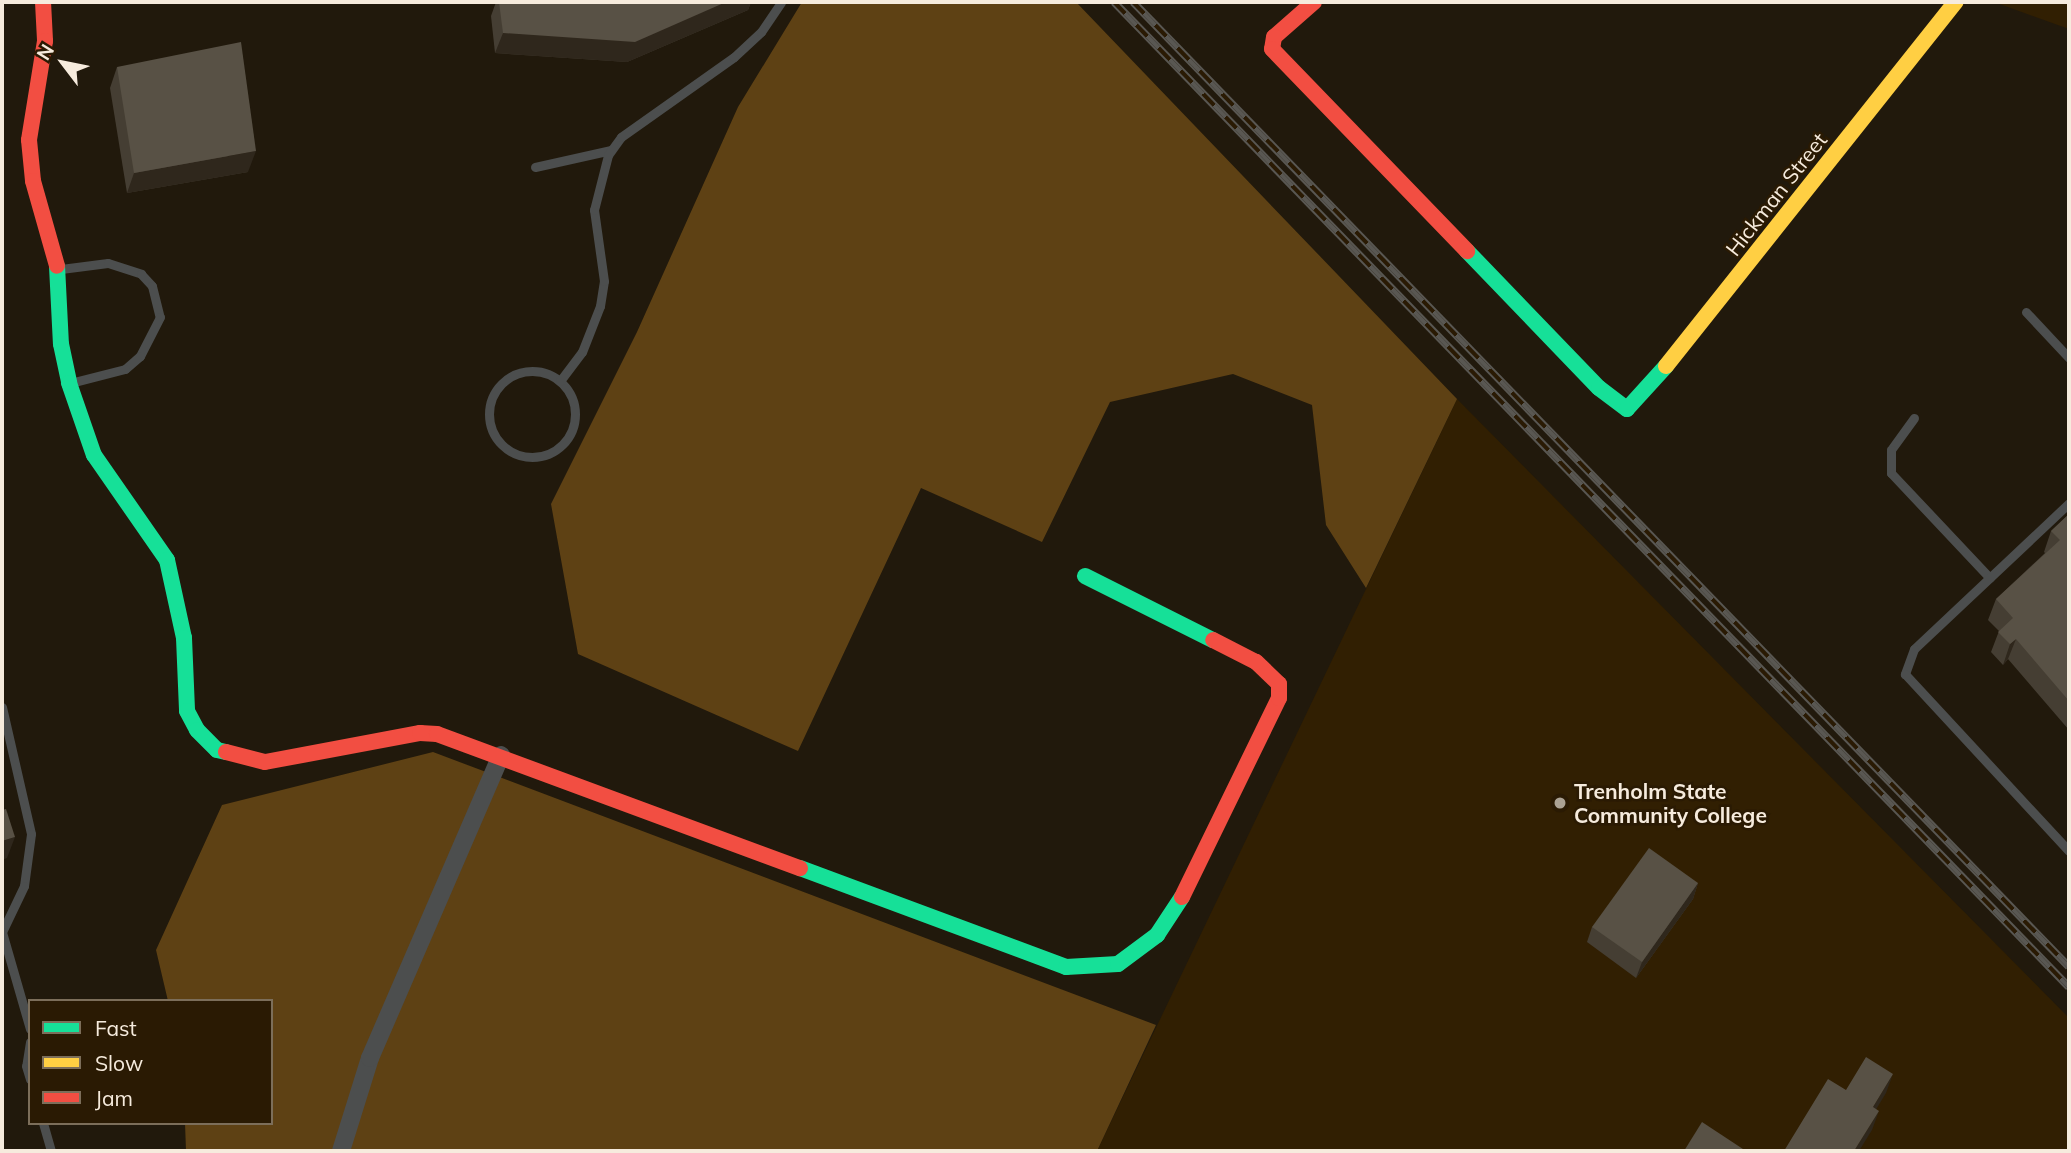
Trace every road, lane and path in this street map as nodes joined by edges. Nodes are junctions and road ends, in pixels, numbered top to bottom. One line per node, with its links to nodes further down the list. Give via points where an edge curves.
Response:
1 (43, 2): 7 (street, via 45,41 29,140 33,181)
2 (781, 2): 5 (lane, via 761,32 734,57 621,137)
3 (1314, 2): 4 (street, Hickman Street, via 1271,43 1272,49 1599,388 1627,409)
4 (1956, 2)
5 (611, 150): 6 (lane); 10 (lane, via 597,181 594,210 604,281 600,306 582,352)
6 (536, 167)
7 (58, 269): 11 (street, via 61,344); 11 (lane, via 108,263 141,274 152,286 160,317 140,356 125,369)
8 (2026, 312): 9 (lane)
9 (2069, 358)
10 (560, 381): 10 (lane, via 529,371 504,382 490,406 494,434 503,445 528,457 549,453 566,440 575,414 573,400)
11 (69, 383): 17 (street, via 94,455 167,560 184,638 187,711 197,730 218,750 265,762 420,733 463,741)
12 (1914, 418): 15 (lane, via 1891,450 1891,473)
13 (2069, 503): 15 (lane)
14 (1085, 576): 17 (street, via 1255,662 1279,684 1279,698 1176,909 1157,935 1118,964 1066,967)
15 (1990, 578): 18 (lane, via 1914,649 1905,674)
16 (2, 707): 19 (lane, via 31,834 24,886 2,932)
17 (501, 755): 24 (street, via 370,1058)
18 (2069, 851)
19 (28, 1022)
20 (28, 1054): 21 (lane)
21 (28, 1072)
22 (44, 1125): 23 (lane)
23 (51, 1151)
24 (341, 1151)

